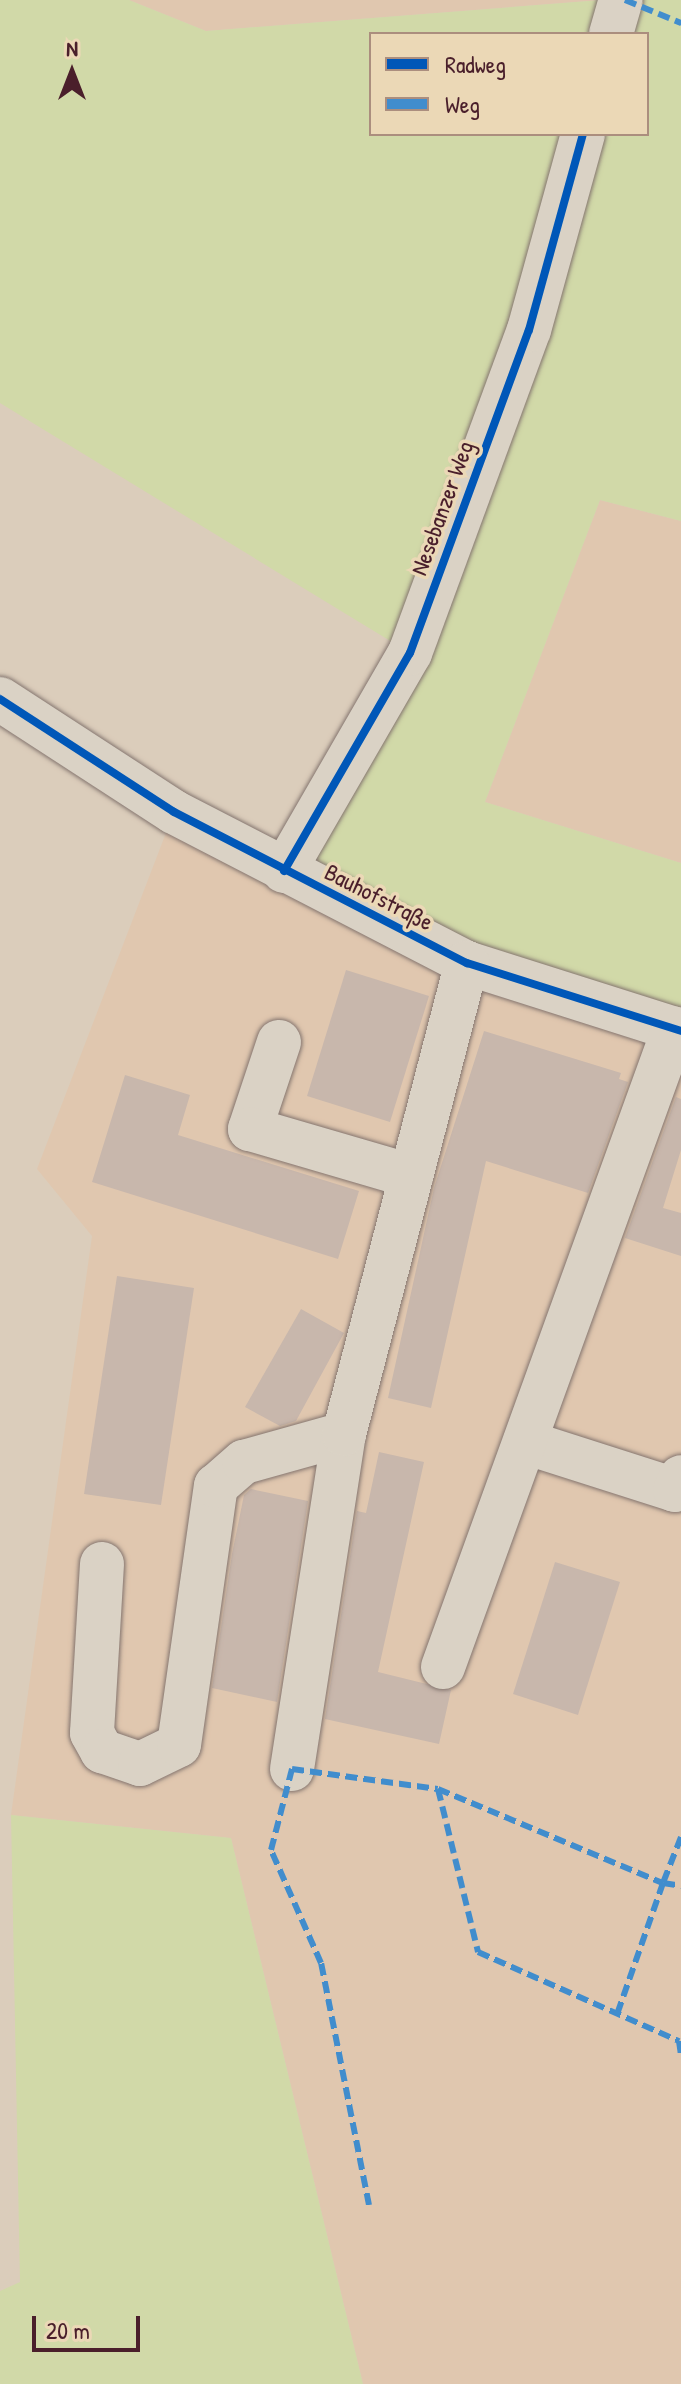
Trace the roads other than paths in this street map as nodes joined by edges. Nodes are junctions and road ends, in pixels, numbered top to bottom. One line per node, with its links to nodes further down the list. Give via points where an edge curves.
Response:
1 (621, 0): 2 (street)
2 (612, 32)
3 (582, 136): 5 (street, Nesebanzer Weg, via 529,330 410,653)
4 (0, 699): 5 (street, Bauhofstraße, via 174,812)
5 (284, 871): 6 (street, Bauhofstraße)
6 (467, 963): 7 (street, Bauhofstraße); 9 (street)
7 (678, 1030): 11 (street)
8 (279, 1042): 9 (street, via 250,1129)
9 (411, 1176): 10 (street)
10 (344, 1434): 13 (street, via 244,1462 216,1486 179,1745 140,1764 102,1751 92,1733); 15 (street)
11 (525, 1442): 12 (street, via 675,1490); 14 (street)
12 (681, 1477)
13 (102, 1564)
14 (443, 1667)
15 (292, 1769)

